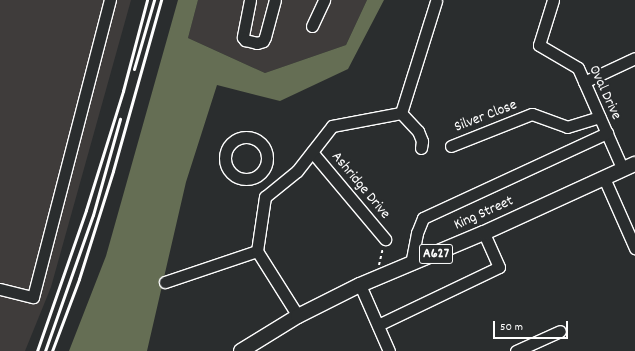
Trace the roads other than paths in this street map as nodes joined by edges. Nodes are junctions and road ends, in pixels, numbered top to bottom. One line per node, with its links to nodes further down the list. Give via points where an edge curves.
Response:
1 (110, 0): 27 (street, via 33,297)
2 (250, 0): 3 (street, via 243,37 257,43 265,37)
3 (275, 0)
4 (324, 0): 7 (street)
5 (553, 0): 9 (street, Oval Drive, via 538,45 578,68)
6 (436, 2): 10 (street)
7 (312, 26)
8 (635, 58): 9 (street)
9 (584, 82): 11 (street, Oval Drive)
10 (401, 112): 14 (street, via 421,136); 15 (street, via 332,126)
11 (600, 117): 12 (street, Oval Drive); 13 (street, Silver Close, via 567,127 532,114)
12 (606, 132): 16 (street, Oval Drive); 24 (street, via 424,218 417,233)
13 (451, 146)
14 (421, 148)
15 (312, 152): 19 (street, via 297,171); 21 (street, Ashridge Drive)
16 (629, 167): 18 (main road, King Street / A627)
17 (262, 172): 19 (street)
18 (604, 178): 20 (main road, King Street / A627); 22 (street)
19 (272, 191): 23 (street, via 265,197)
20 (484, 233): 24 (main road, King Street / A627); 29 (street, via 499,267)
21 (385, 239)
22 (635, 248)
23 (257, 252): 25 (street); 28 (street)
24 (411, 264): 26 (main road, King Street / A627)
25 (165, 282)
26 (360, 285): 28 (main road, King Street / A627); 29 (street)
27 (0, 289)
28 (298, 316): 31 (main road, King Street / A627)
29 (378, 325): 32 (street)
30 (560, 331): 33 (street)
31 (242, 351)
32 (389, 351)
33 (516, 351)

